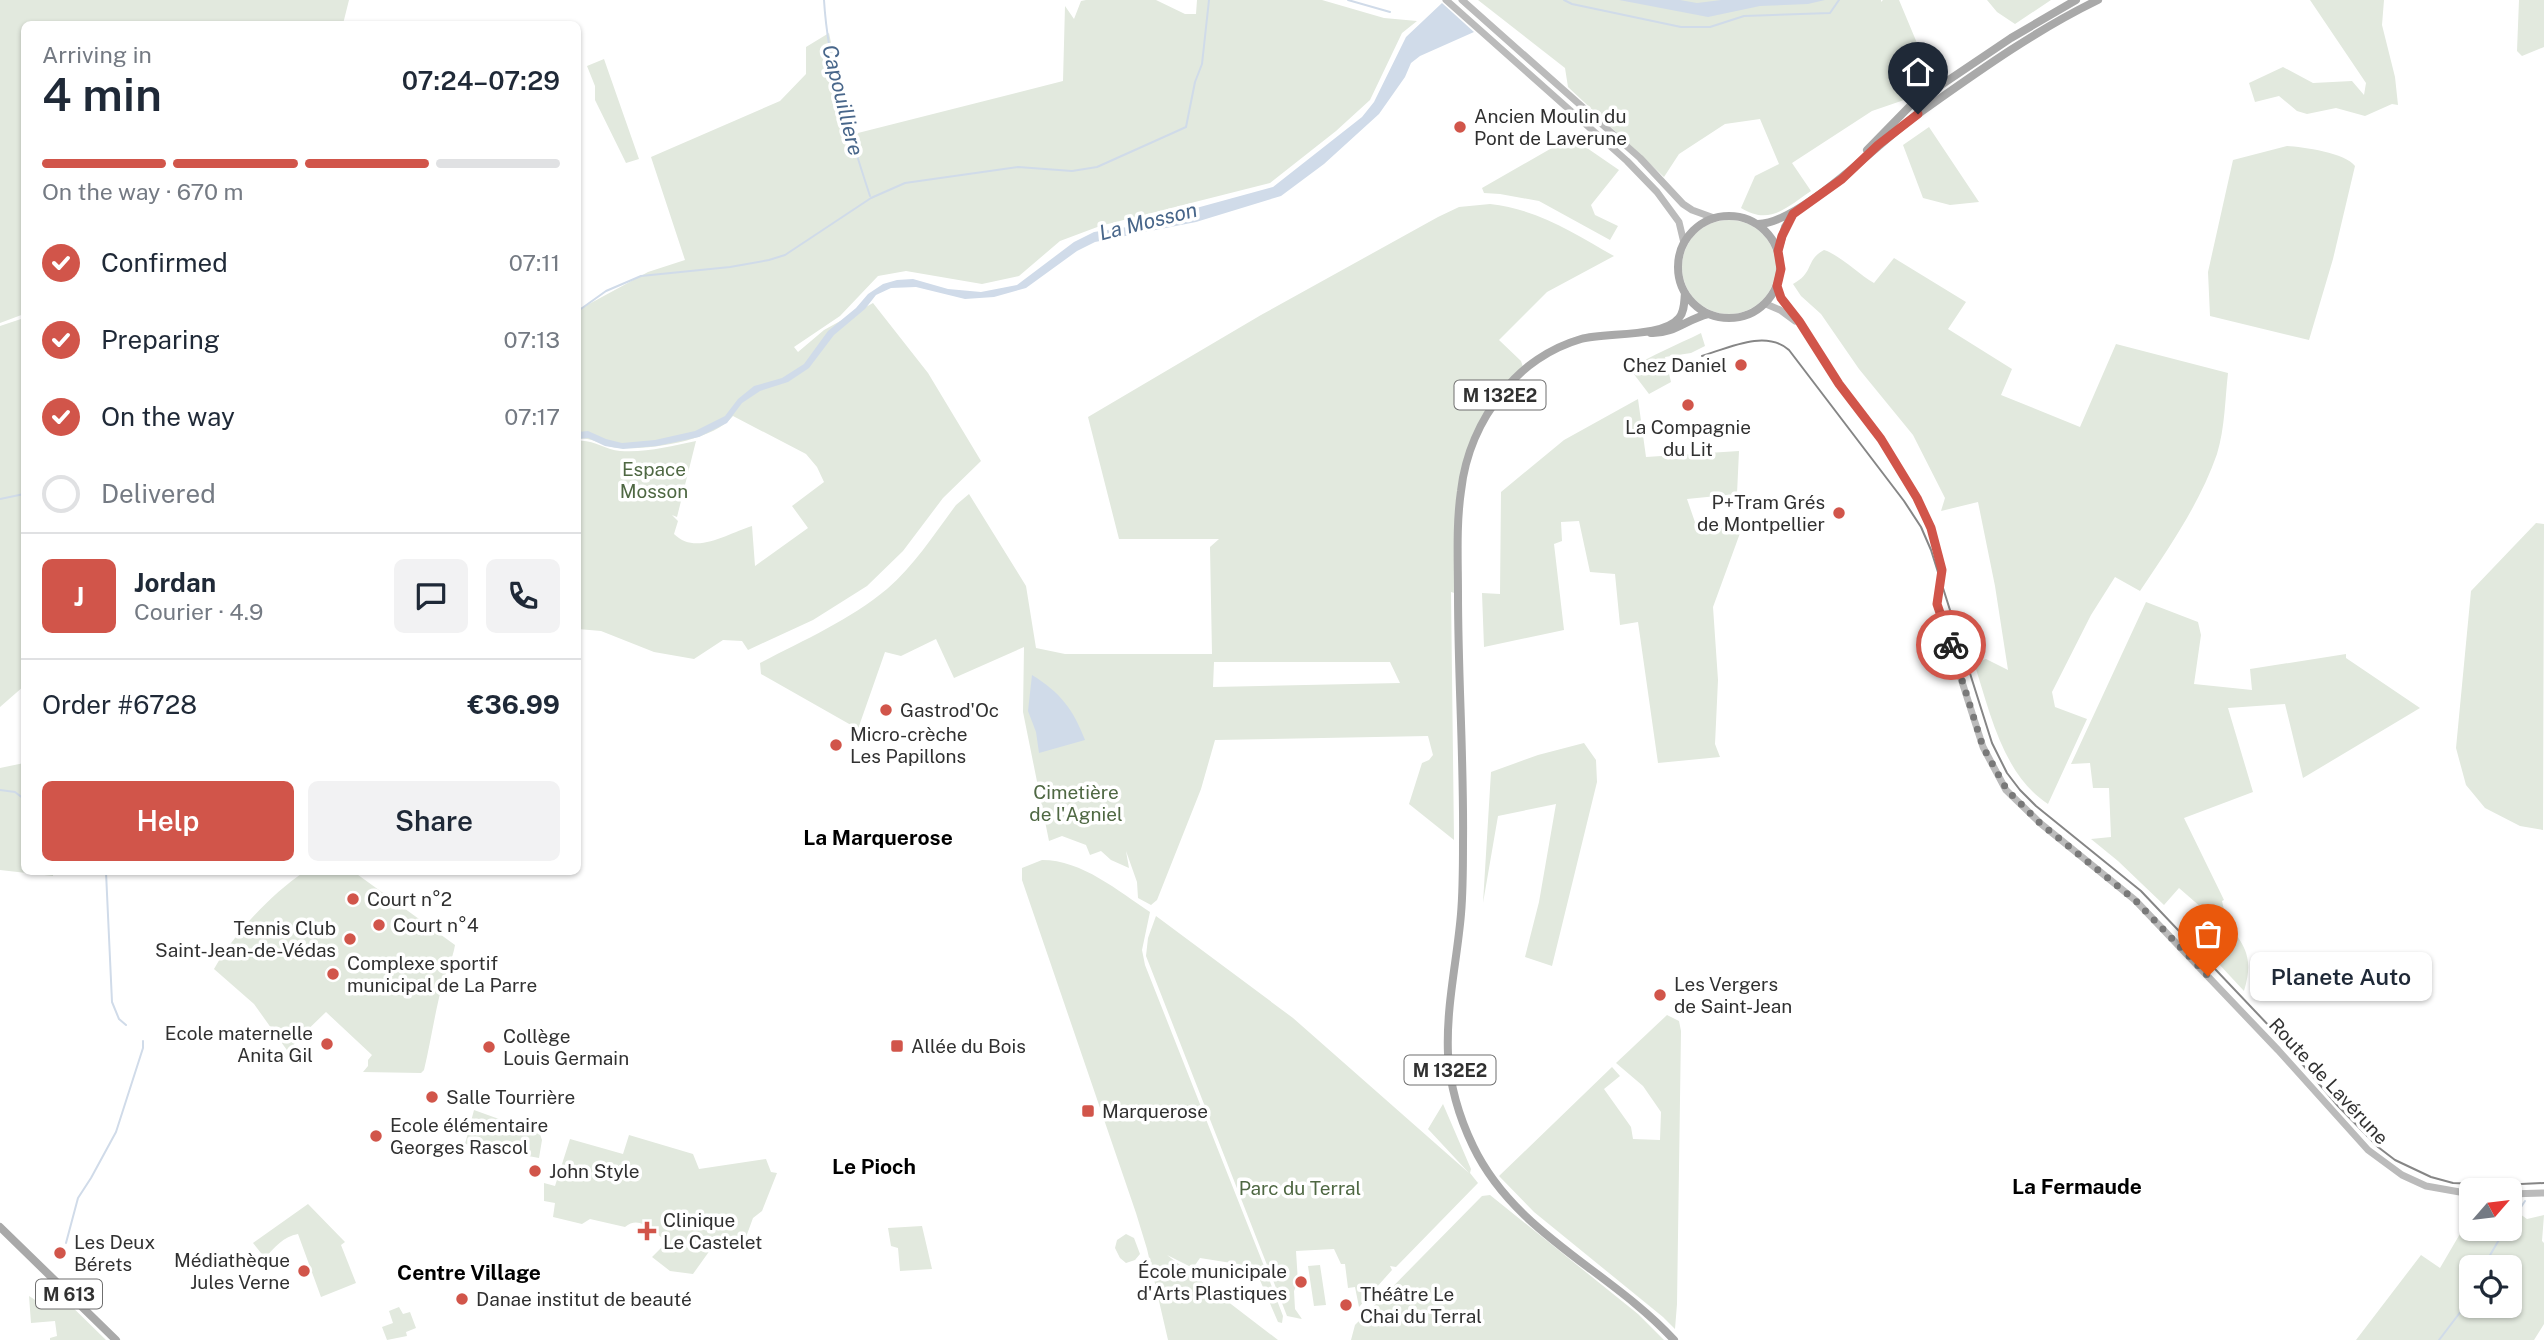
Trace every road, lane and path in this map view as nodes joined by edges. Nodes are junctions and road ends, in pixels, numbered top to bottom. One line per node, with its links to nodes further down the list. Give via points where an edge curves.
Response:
1 (1446, 0): 9 (main road, via 1657,191 1679,222)
2 (1462, 0): 7 (main road, via 1640,158 1684,204)
3 (2076, 0): 5 (main road, via 1910,106)
4 (2098, 0): 5 (main road, via 2024,41 1898,129)
5 (1852, 169): 6 (main road)
6 (1804, 205): 8 (main road, via 1773,223); 10 (main road, via 1785,227)
7 (1714, 218): 8 (main road, via 1738,216); 9 (main road, via 1691,232)
8 (1757, 224): 10 (main road)
9 (1684, 243): 12 (main road, via 1678,268)
10 (1778, 251): 11 (main road, via 1781,269)
11 (1777, 286): 13 (main road); 15 (main road, Route de Lavérune)
12 (1685, 293): 14 (main road); 16 (main road, M 132E2, via 1679,318 1665,327)
13 (1766, 304): 14 (main road, via 1739,318); 15 (main road, Route de Lavérune)
14 (1708, 314): 16 (main road, M 132E2, via 1670,332)
15 (1804, 330): 17 (main road, Route de Lavérune, via 1894,458 1923,511 1942,570 1937,604 1983,747 2002,785 2040,823 2135,900 2368,1150 2402,1175 2426,1186)
16 (1641, 332): 22 (main road, M 132E2, via 1579,339 1530,365 1503,391 1484,420 1466,467 1458,522 1462,889 1447,1032 1451,1079 1462,1121 1497,1186 1521,1214)
17 (2459, 1192)
18 (2544, 1193): 19 (main road)
19 (2522, 1194)
20 (0, 1227): 21 (main road, M 613)
21 (116, 1340)
22 (1674, 1340)

